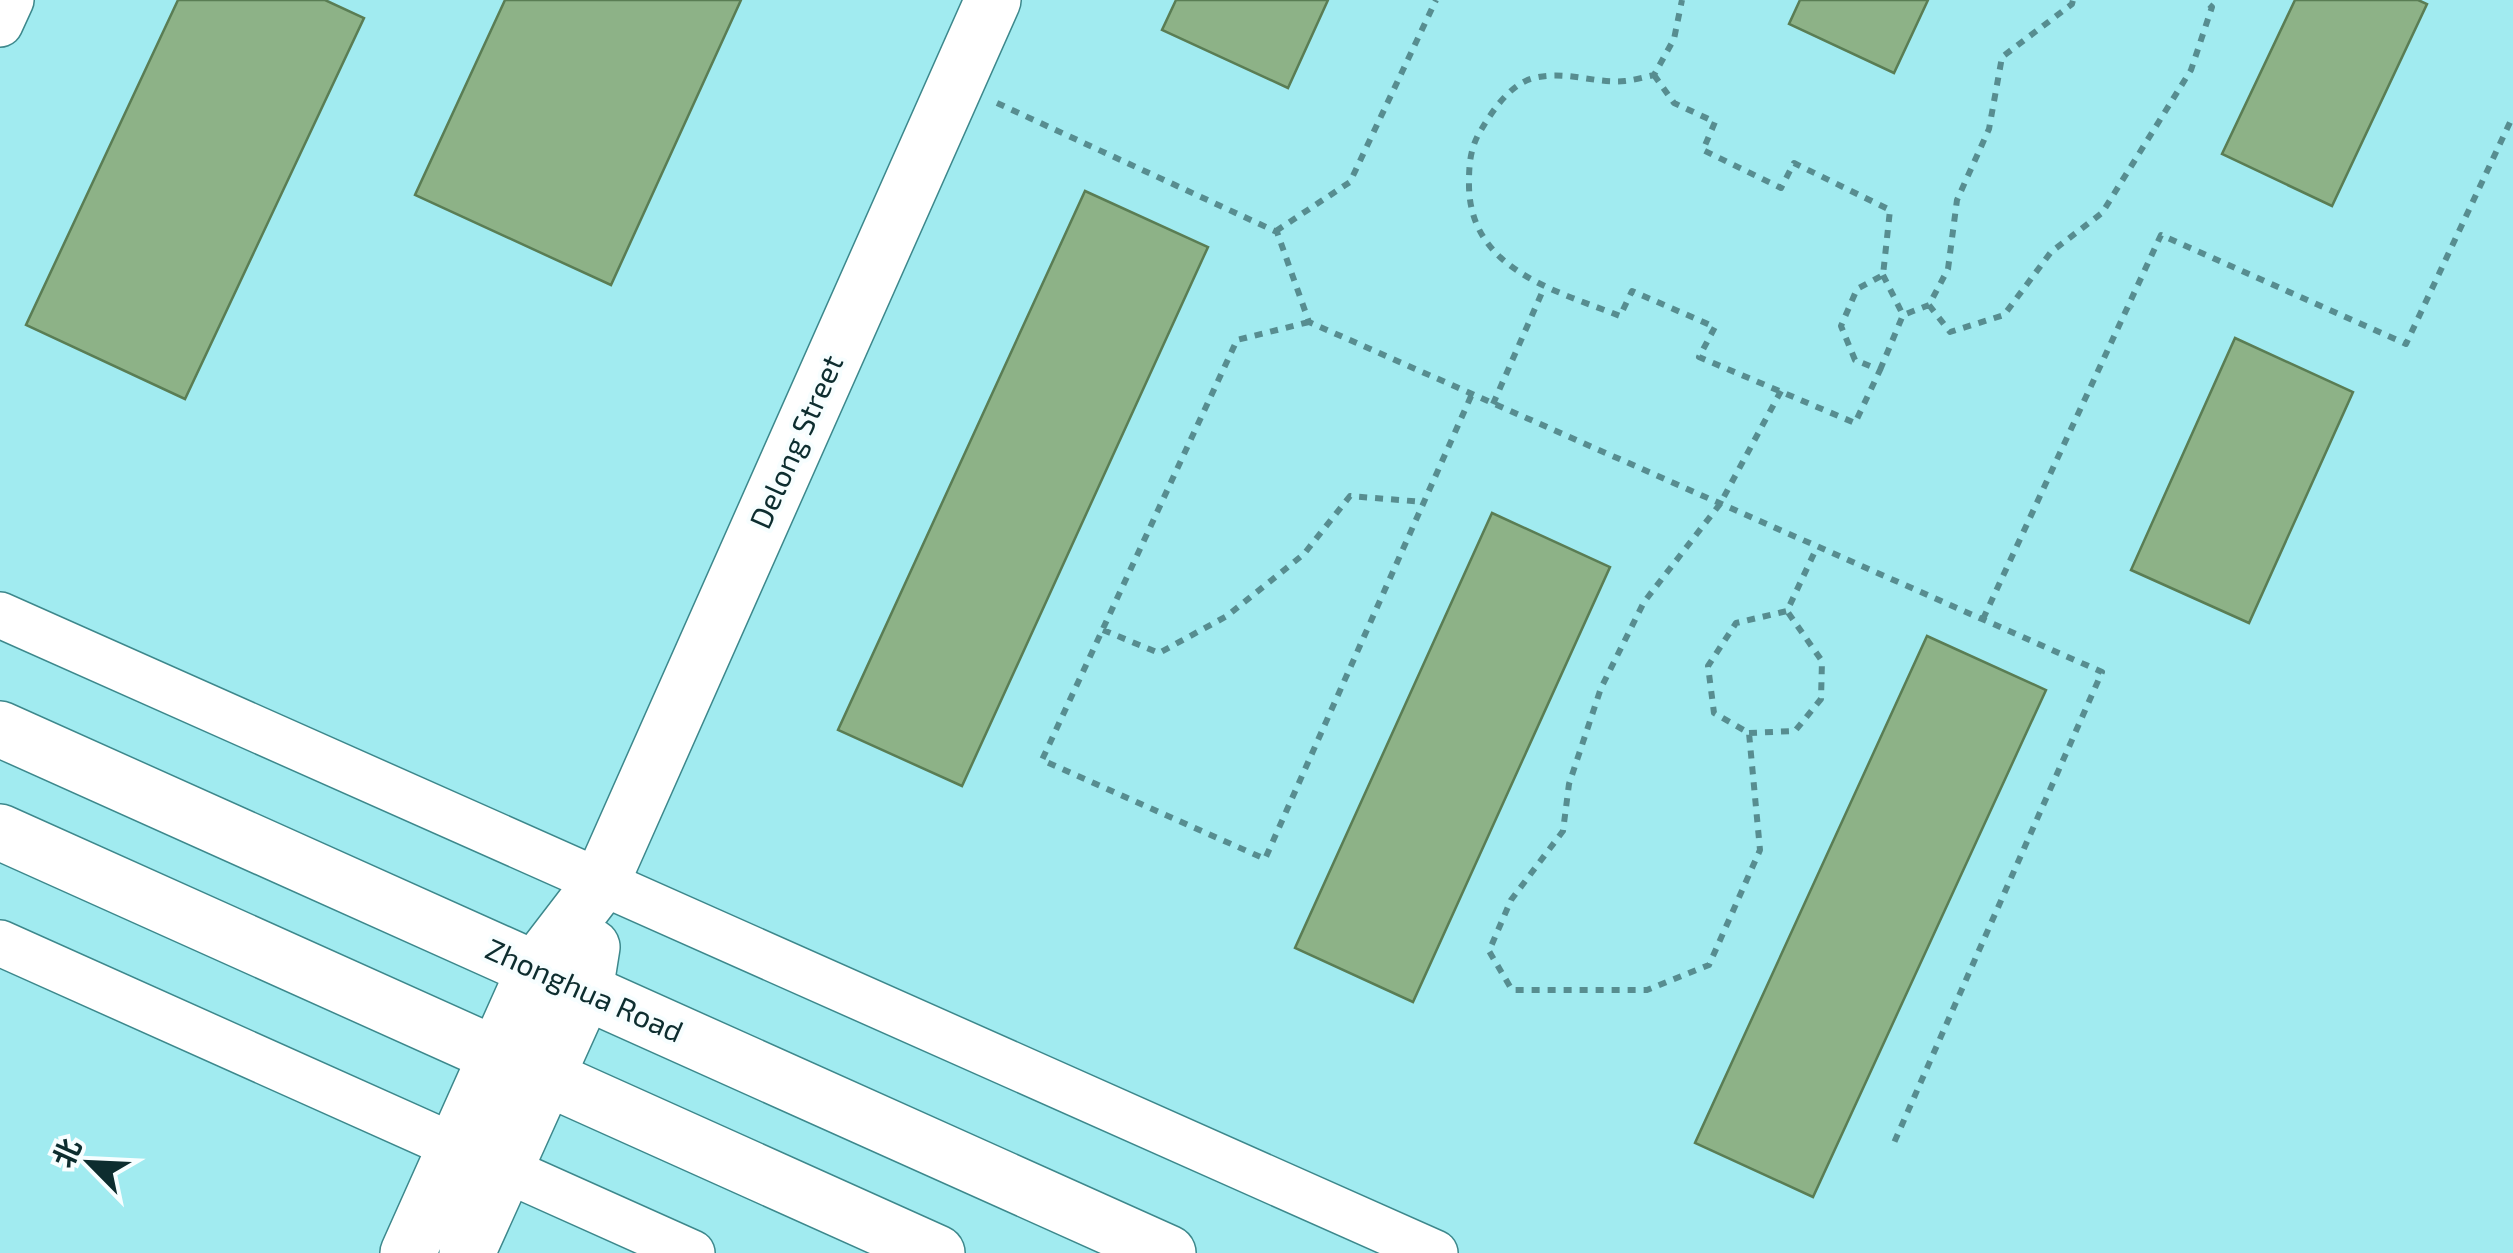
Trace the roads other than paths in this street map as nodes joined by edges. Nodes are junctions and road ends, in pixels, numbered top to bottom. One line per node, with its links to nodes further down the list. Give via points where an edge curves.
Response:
1 (11, 0): 3 (street)
2 (992, 0): 7 (main road, Delong Street)
3 (0, 24)
4 (0, 615): 7 (street)
5 (0, 729): 9 (main road, Zhonghua Road)
6 (0, 832): 11 (main road)
7 (602, 883): 9 (main road, Delong Street); 10 (main road, Delong Street); 20 (street)
8 (0, 942): 13 (street)
9 (536, 969): 10 (main road, Zhonghua Road); 11 (main road, Delong Street)
10 (585, 991): 12 (main road, Delong Street); 19 (main road, Zhonghua Road)
11 (497, 1056): 12 (main road); 13 (main road, Delong Street)
12 (546, 1078): 14 (main road, Delong Street); 18 (main road)
13 (456, 1147): 14 (street); 15 (main road, Delong Street)
14 (505, 1169): 16 (main road, Delong Street); 17 (street)
15 (408, 1253)
16 (467, 1253)
17 (692, 1253)
18 (937, 1253)
19 (1168, 1253)
20 (1435, 1253)

